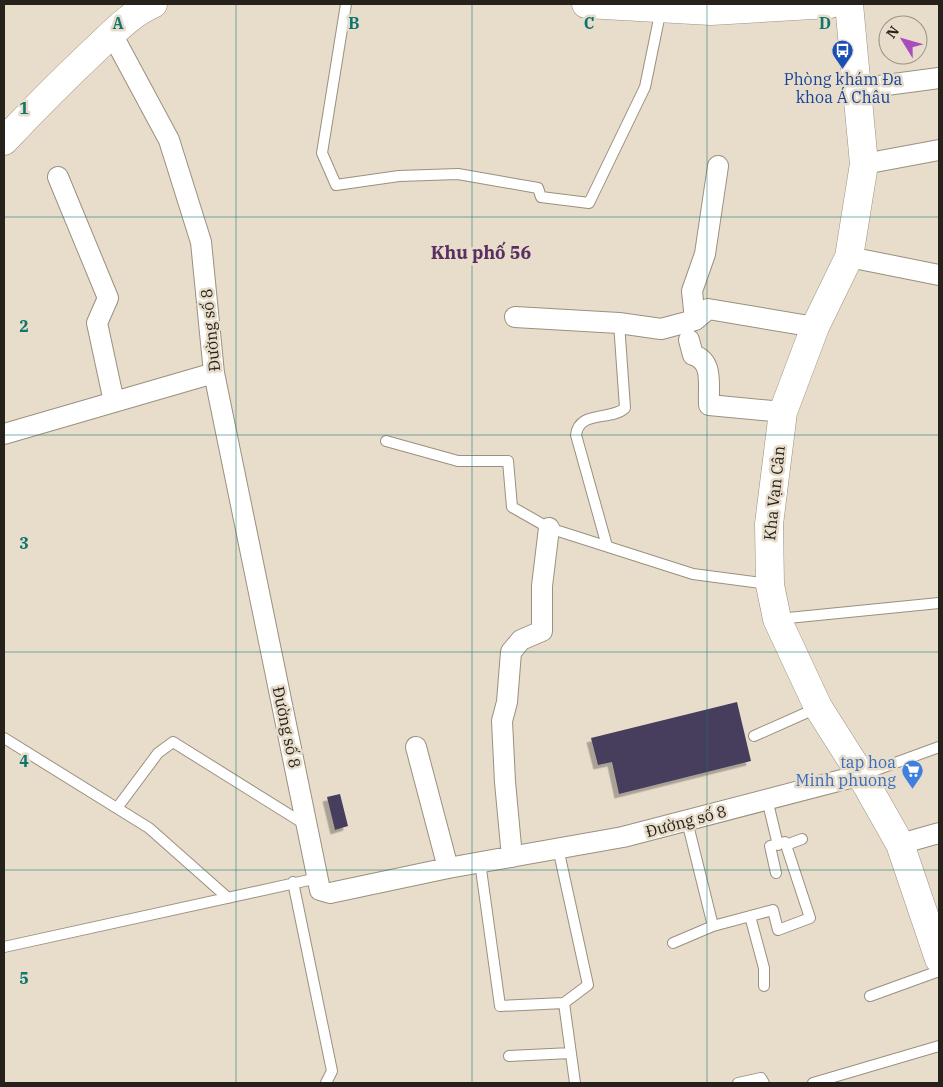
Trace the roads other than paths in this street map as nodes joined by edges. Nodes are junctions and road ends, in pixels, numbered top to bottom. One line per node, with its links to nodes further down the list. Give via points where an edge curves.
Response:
1 (346, 4): 6 (lane, via 322,153 336,185 400,176 458,174 538,188 541,197 589,203 645,87)
2 (586, 4): 6 (main road)
3 (830, 4): 6 (main road, via 711,12)
4 (849, 4): 9 (main road, Kha Vạn Cân)
5 (146, 5): 7 (main road)
6 (661, 9)
7 (112, 34): 10 (main road); 22 (street, Đường số 8, via 169,140 201,242)
8 (939, 78): 9 (street)
9 (856, 89): 12 (main road, Kha Vạn Cân)
10 (4, 141)
11 (939, 150): 12 (street)
12 (864, 164): 15 (main road, Kha Vạn Cân)
13 (718, 166): 18 (street, via 705,254 692,291)
14 (58, 176): 23 (street, via 108,298 98,324)
15 (849, 257): 16 (street); 20 (main road, Kha Vạn Cân)
16 (939, 274)
17 (515, 317): 19 (street)
18 (695, 320): 19 (street, via 661,329); 20 (street, via 708,309)
19 (619, 323): 28 (lane, via 625,408 581,422 576,436)
20 (815, 326): 24 (main road, Kha Vạn Cân)
21 (689, 340): 24 (street, via 693,354 707,364 709,405)
22 (214, 373): 23 (street); 41 (street, Đường số 8)
23 (114, 402): 25 (street)
24 (783, 412): 29 (main road, Kha Vạn Cân, via 768,524)
25 (4, 434)
26 (386, 441): 27 (lane, via 458,461 508,461 512,506)
27 (549, 528): 28 (lane); 47 (street, via 542,586 542,631 520,640 511,652 507,702 502,721 504,782)
28 (607, 546): 29 (lane, via 693,574)
29 (770, 584): 31 (main road, Kha Vạn Cân)
30 (939, 603): 31 (lane)
31 (777, 619): 32 (main road, Kha Vạn Cân)
32 (818, 707): 33 (lane); 37 (main road, Kha Vạn Cân)
33 (754, 736)
34 (4, 738): 39 (lane)
35 (416, 747): 49 (street)
36 (939, 747): 37 (lane)
37 (861, 775): 38 (street, Đường số 8); 44 (main road, Kha Vạn Cân)
38 (767, 799): 40 (street, Đường số 8); 45 (lane)
39 (117, 808): 41 (lane, via 158,753 173,742); 53 (lane, via 149,828)
40 (687, 820): 46 (street, Đường số 8, via 623,837); 55 (lane)
41 (307, 825): 51 (street, Đường số 8)
42 (939, 833): 44 (street)
43 (802, 840): 45 (lane)
44 (900, 844): 58 (main road, Kha Vạn Cân)
45 (782, 845): 50 (lane, via 770,846); 54 (lane, via 810,918 778,930 773,910)
46 (558, 848): 47 (street, Đường số 8); 62 (lane, via 588,985)
47 (512, 856): 48 (street, Đường số 8)
48 (480, 862): 49 (street, Đường số 8); 62 (lane, via 500,1006)
49 (448, 868): 51 (street, Đường số 8, via 330,893 320,890)
50 (776, 873)
51 (318, 878): 52 (lane)
52 (293, 882): 53 (lane); 66 (lane, via 332,1071)
53 (228, 898): 57 (lane)
54 (750, 916): 55 (lane); 60 (lane, via 764,968)
55 (713, 926): 56 (lane)
56 (673, 943)
57 (4, 947)
58 (939, 959)
59 (939, 971): 61 (lane)
60 (764, 986)
61 (870, 996)
62 (564, 1003): 64 (lane)
63 (939, 1046): 70 (lane)
64 (571, 1053): 65 (lane); 67 (lane)
65 (509, 1056)
66 (326, 1083)
67 (574, 1083)
68 (738, 1083): 69 (lane, via 762,1078)
69 (764, 1083)
70 (813, 1083)

